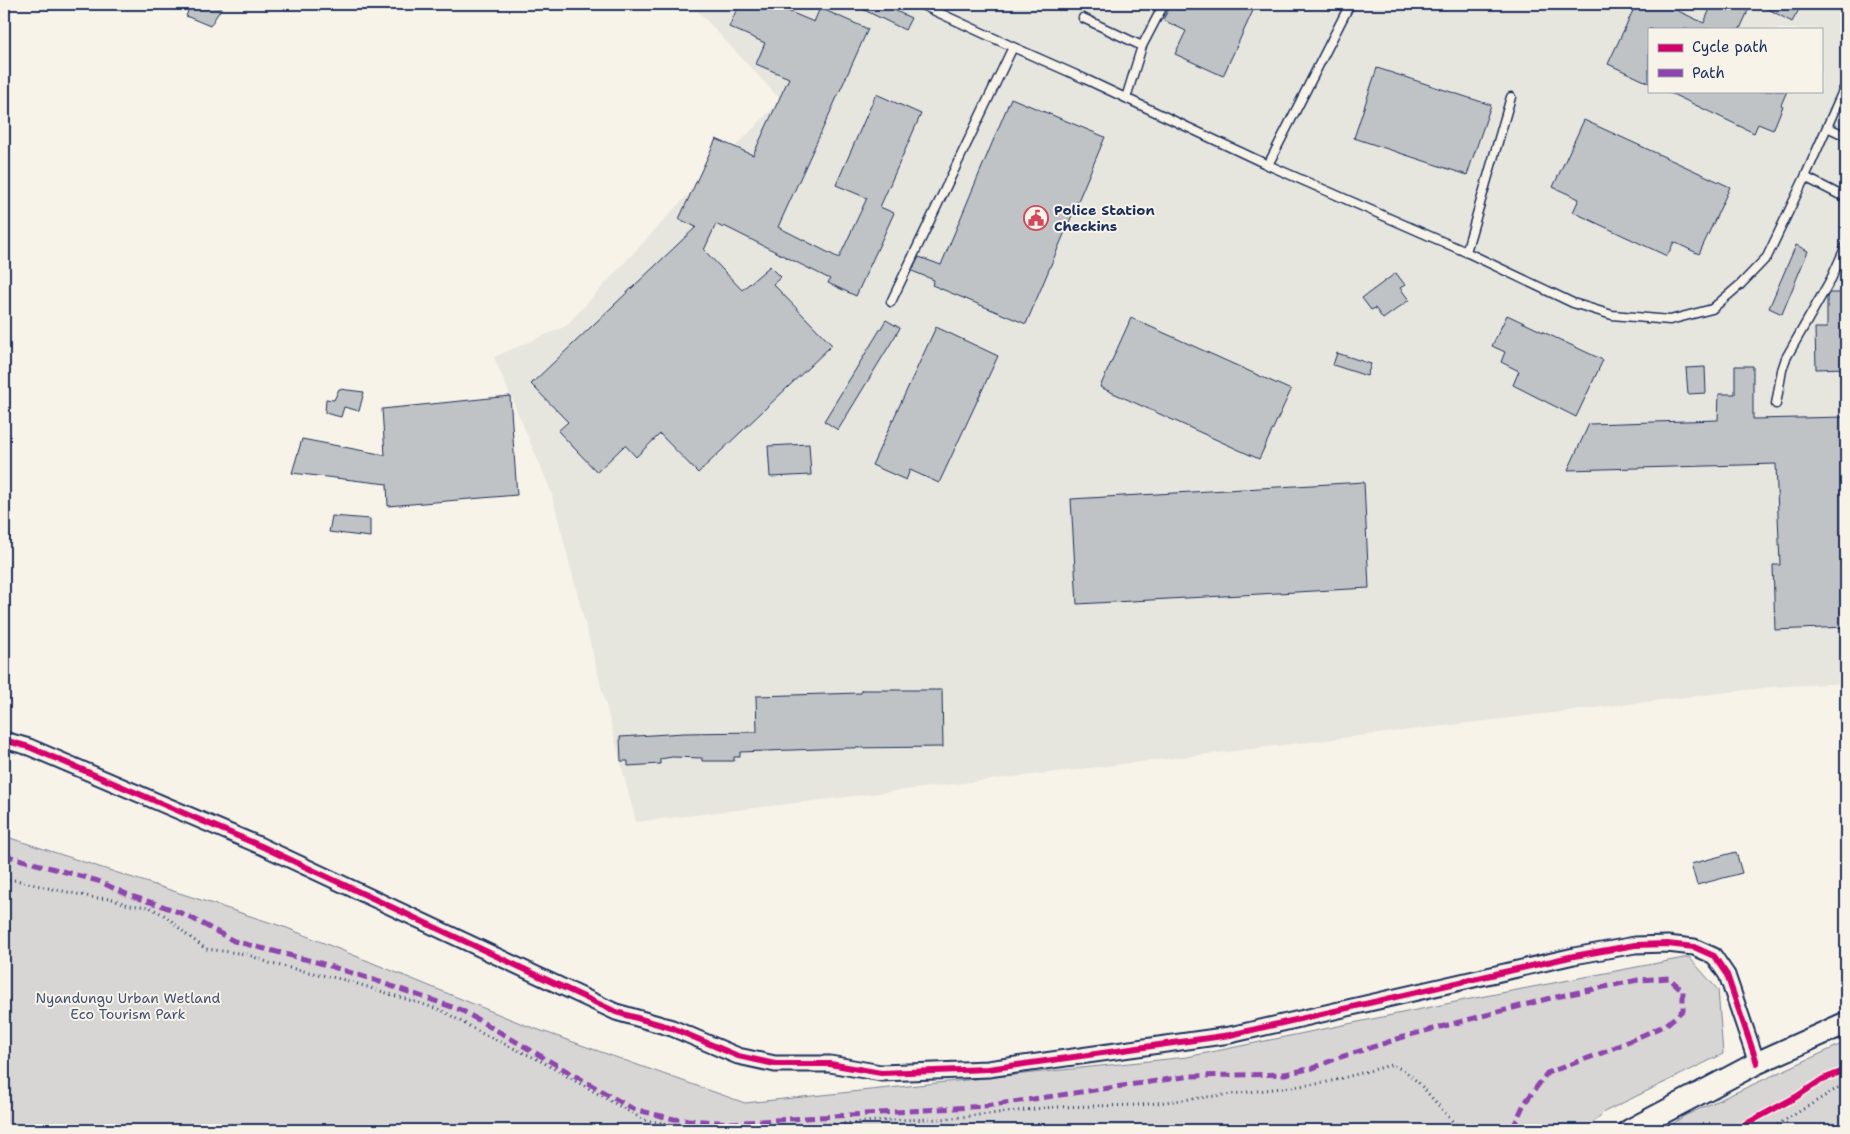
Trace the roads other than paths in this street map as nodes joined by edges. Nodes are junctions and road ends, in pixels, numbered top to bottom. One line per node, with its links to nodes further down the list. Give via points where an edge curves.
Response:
1 (920, 4): 6 (lane)
2 (1164, 4): 5 (lane)
3 (1350, 4): 12 (lane)
4 (1083, 18): 5 (lane)
5 (1142, 46): 9 (lane)
6 (1013, 48): 9 (lane); 17 (lane)
7 (1846, 84): 10 (lane)
8 (1511, 97): 16 (lane)
9 (1126, 98): 12 (lane)
10 (1827, 127): 11 (lane); 13 (lane)
11 (1846, 136)
12 (1268, 165): 16 (lane)
13 (1806, 177): 14 (lane); 16 (lane, via 1767,257 1712,309 1670,320 1612,315 1573,303)
14 (1846, 198)
15 (1846, 246): 18 (lane, via 1786,358)
16 (1466, 252)
17 (891, 302)
18 (1776, 404)
19 (4, 740): 21 (street, via 29,747 261,846 616,1012 672,1028 738,1056 775,1064 830,1064 881,1073 997,1068 1230,1035 1574,956 1634,945 1667,944 1694,947 1714,956 1727,975)
20 (1846, 1023): 21 (main road)
21 (1757, 1063): 22 (main road)
22 (1630, 1130)

